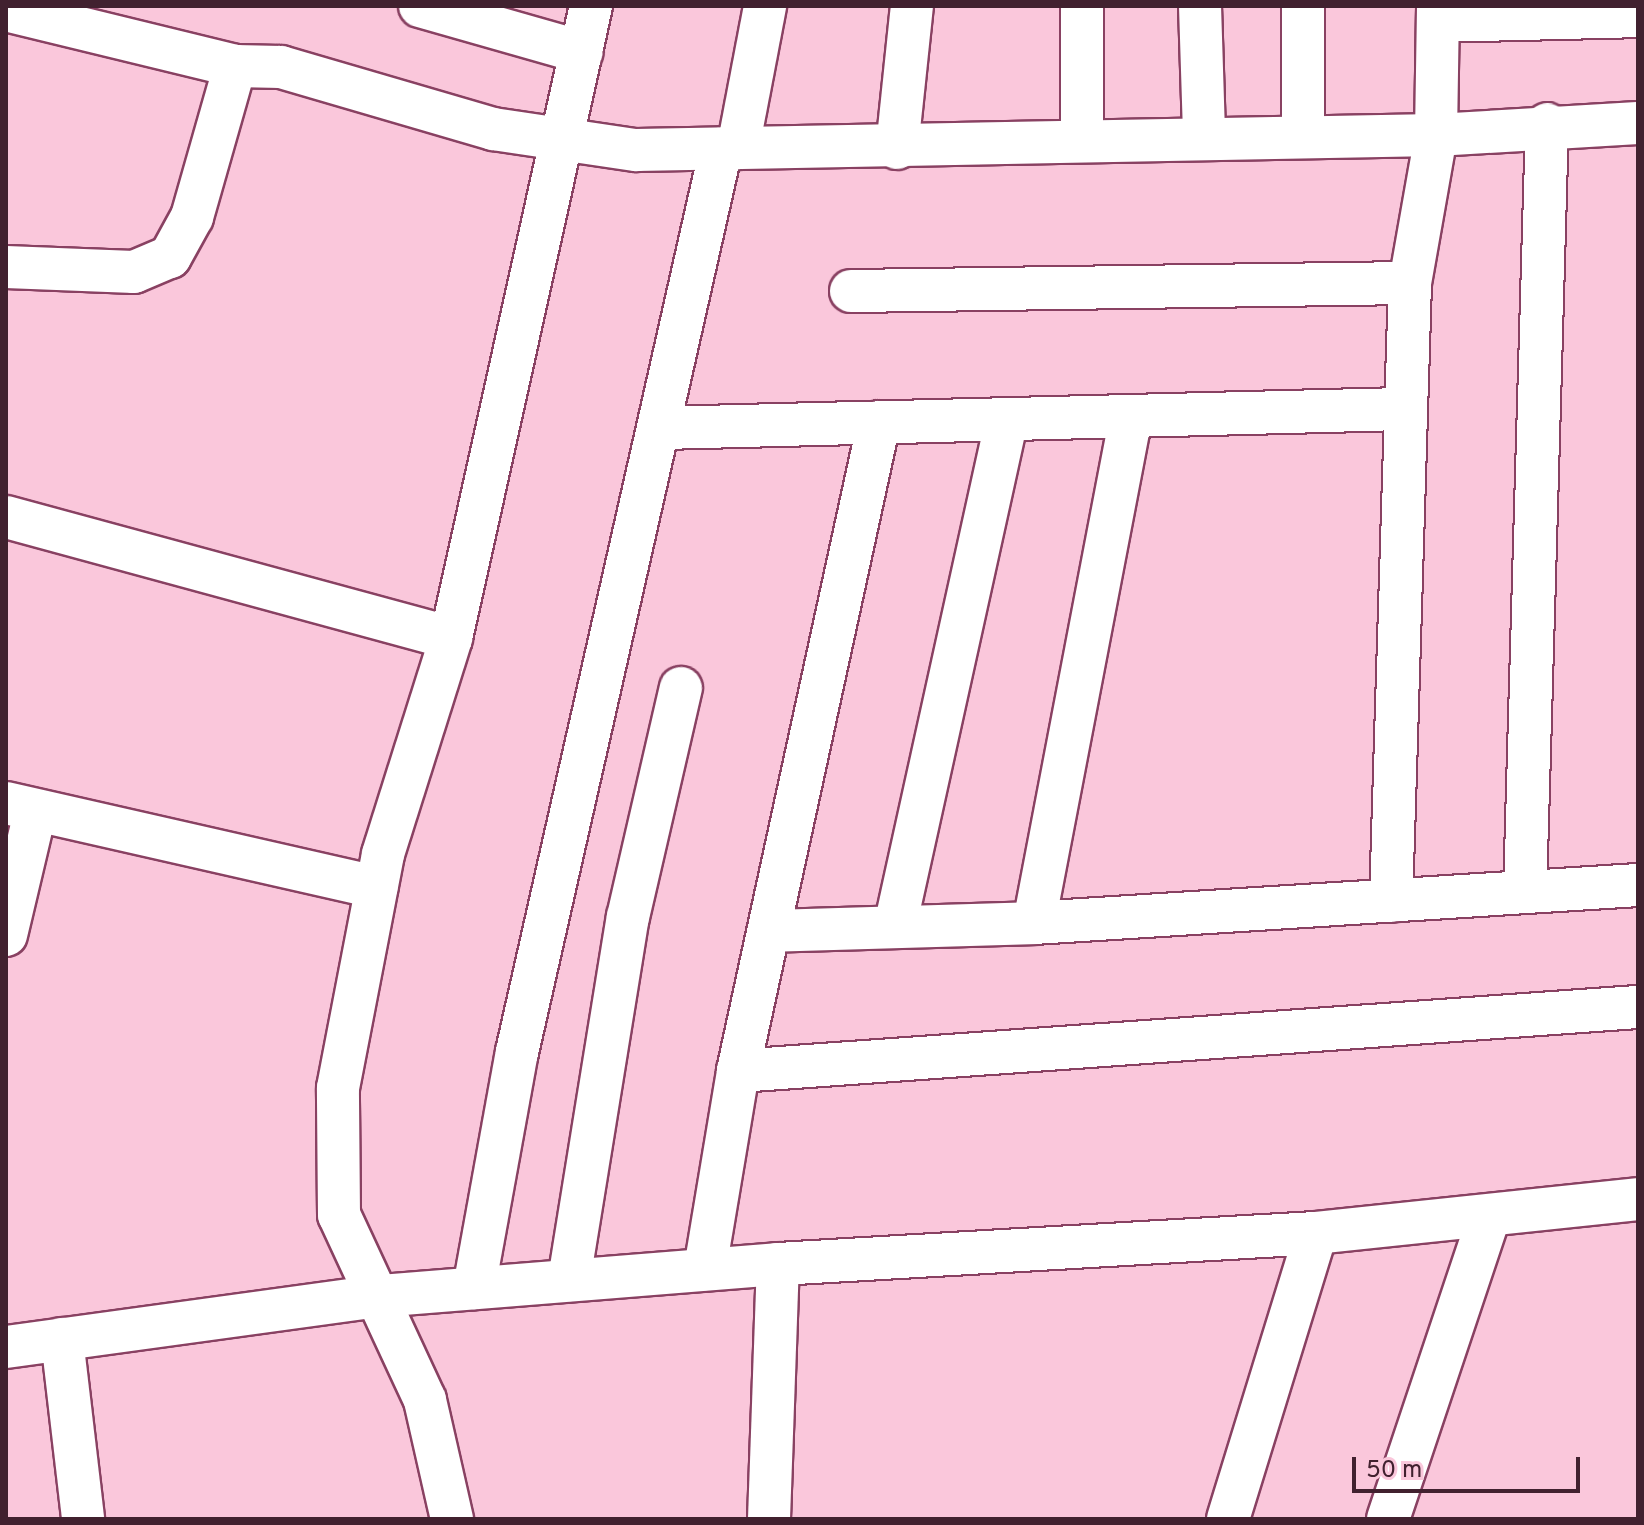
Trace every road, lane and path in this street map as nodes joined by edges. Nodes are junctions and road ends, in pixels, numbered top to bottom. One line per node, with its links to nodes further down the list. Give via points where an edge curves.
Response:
1 (420, 6): 11 (street)
2 (591, 6): 11 (street)
3 (765, 6): 20 (street)
4 (912, 6): 21 (street)
5 (1082, 6): 18 (street)
6 (1200, 6): 16 (street)
7 (1303, 6): 15 (street)
8 (6, 10): 12 (street)
9 (1438, 14): 10 (street); 17 (street)
10 (1638, 16)
11 (582, 52): 19 (street)
12 (235, 66): 19 (street, via 281,67); 22 (street, via 192,217 170,257 134,272)
13 (1638, 123): 14 (street)
14 (1547, 124): 17 (street); 36 (street)
15 (1303, 132): 16 (street); 17 (street)
16 (1204, 135): 18 (street)
17 (1436, 135): 23 (street)
18 (1082, 139): 21 (street)
19 (562, 142): 20 (street); 31 (street)
20 (730, 148): 21 (street); 29 (street)
21 (897, 148)
22 (6, 267)
23 (1410, 283): 24 (street); 25 (street)
24 (851, 291)
25 (1404, 409): 26 (street); 37 (street)
26 (1131, 416): 27 (street); 39 (street)
27 (1007, 419): 28 (street); 38 (street)
28 (879, 422): 29 (street); 40 (street)
29 (662, 428): 50 (street, via 517,1052)
30 (6, 517): 31 (street)
31 (451, 638): 35 (street)
32 (681, 688): 49 (street, via 628,917)
33 (21, 808): 35 (street); 41 (street)
34 (1638, 885): 36 (street)
35 (377, 887): 51 (street, via 338,1088 337,1183 350,1249)
36 (1525, 892): 37 (street)
37 (1391, 901): 39 (street)
38 (896, 922): 39 (street); 40 (street)
39 (1034, 923)
40 (769, 931): 43 (street)
41 (6, 935)
42 (1638, 1007): 43 (street)
43 (738, 1071): 48 (street)
44 (1638, 1199): 45 (street)
45 (1489, 1217): 46 (street); 58 (street)
46 (1316, 1233): 47 (street); 57 (street)
47 (778, 1264): 48 (street); 56 (street)
48 (705, 1269): 49 (street)
49 (569, 1280): 50 (street)
50 (474, 1288): 51 (street)
51 (380, 1296): 52 (street); 55 (street, via 425,1400)
52 (62, 1339): 53 (street); 54 (street)
53 (6, 1347)
54 (83, 1519)
55 (452, 1519)
56 (769, 1519)
57 (1228, 1519)
58 (1388, 1519)

